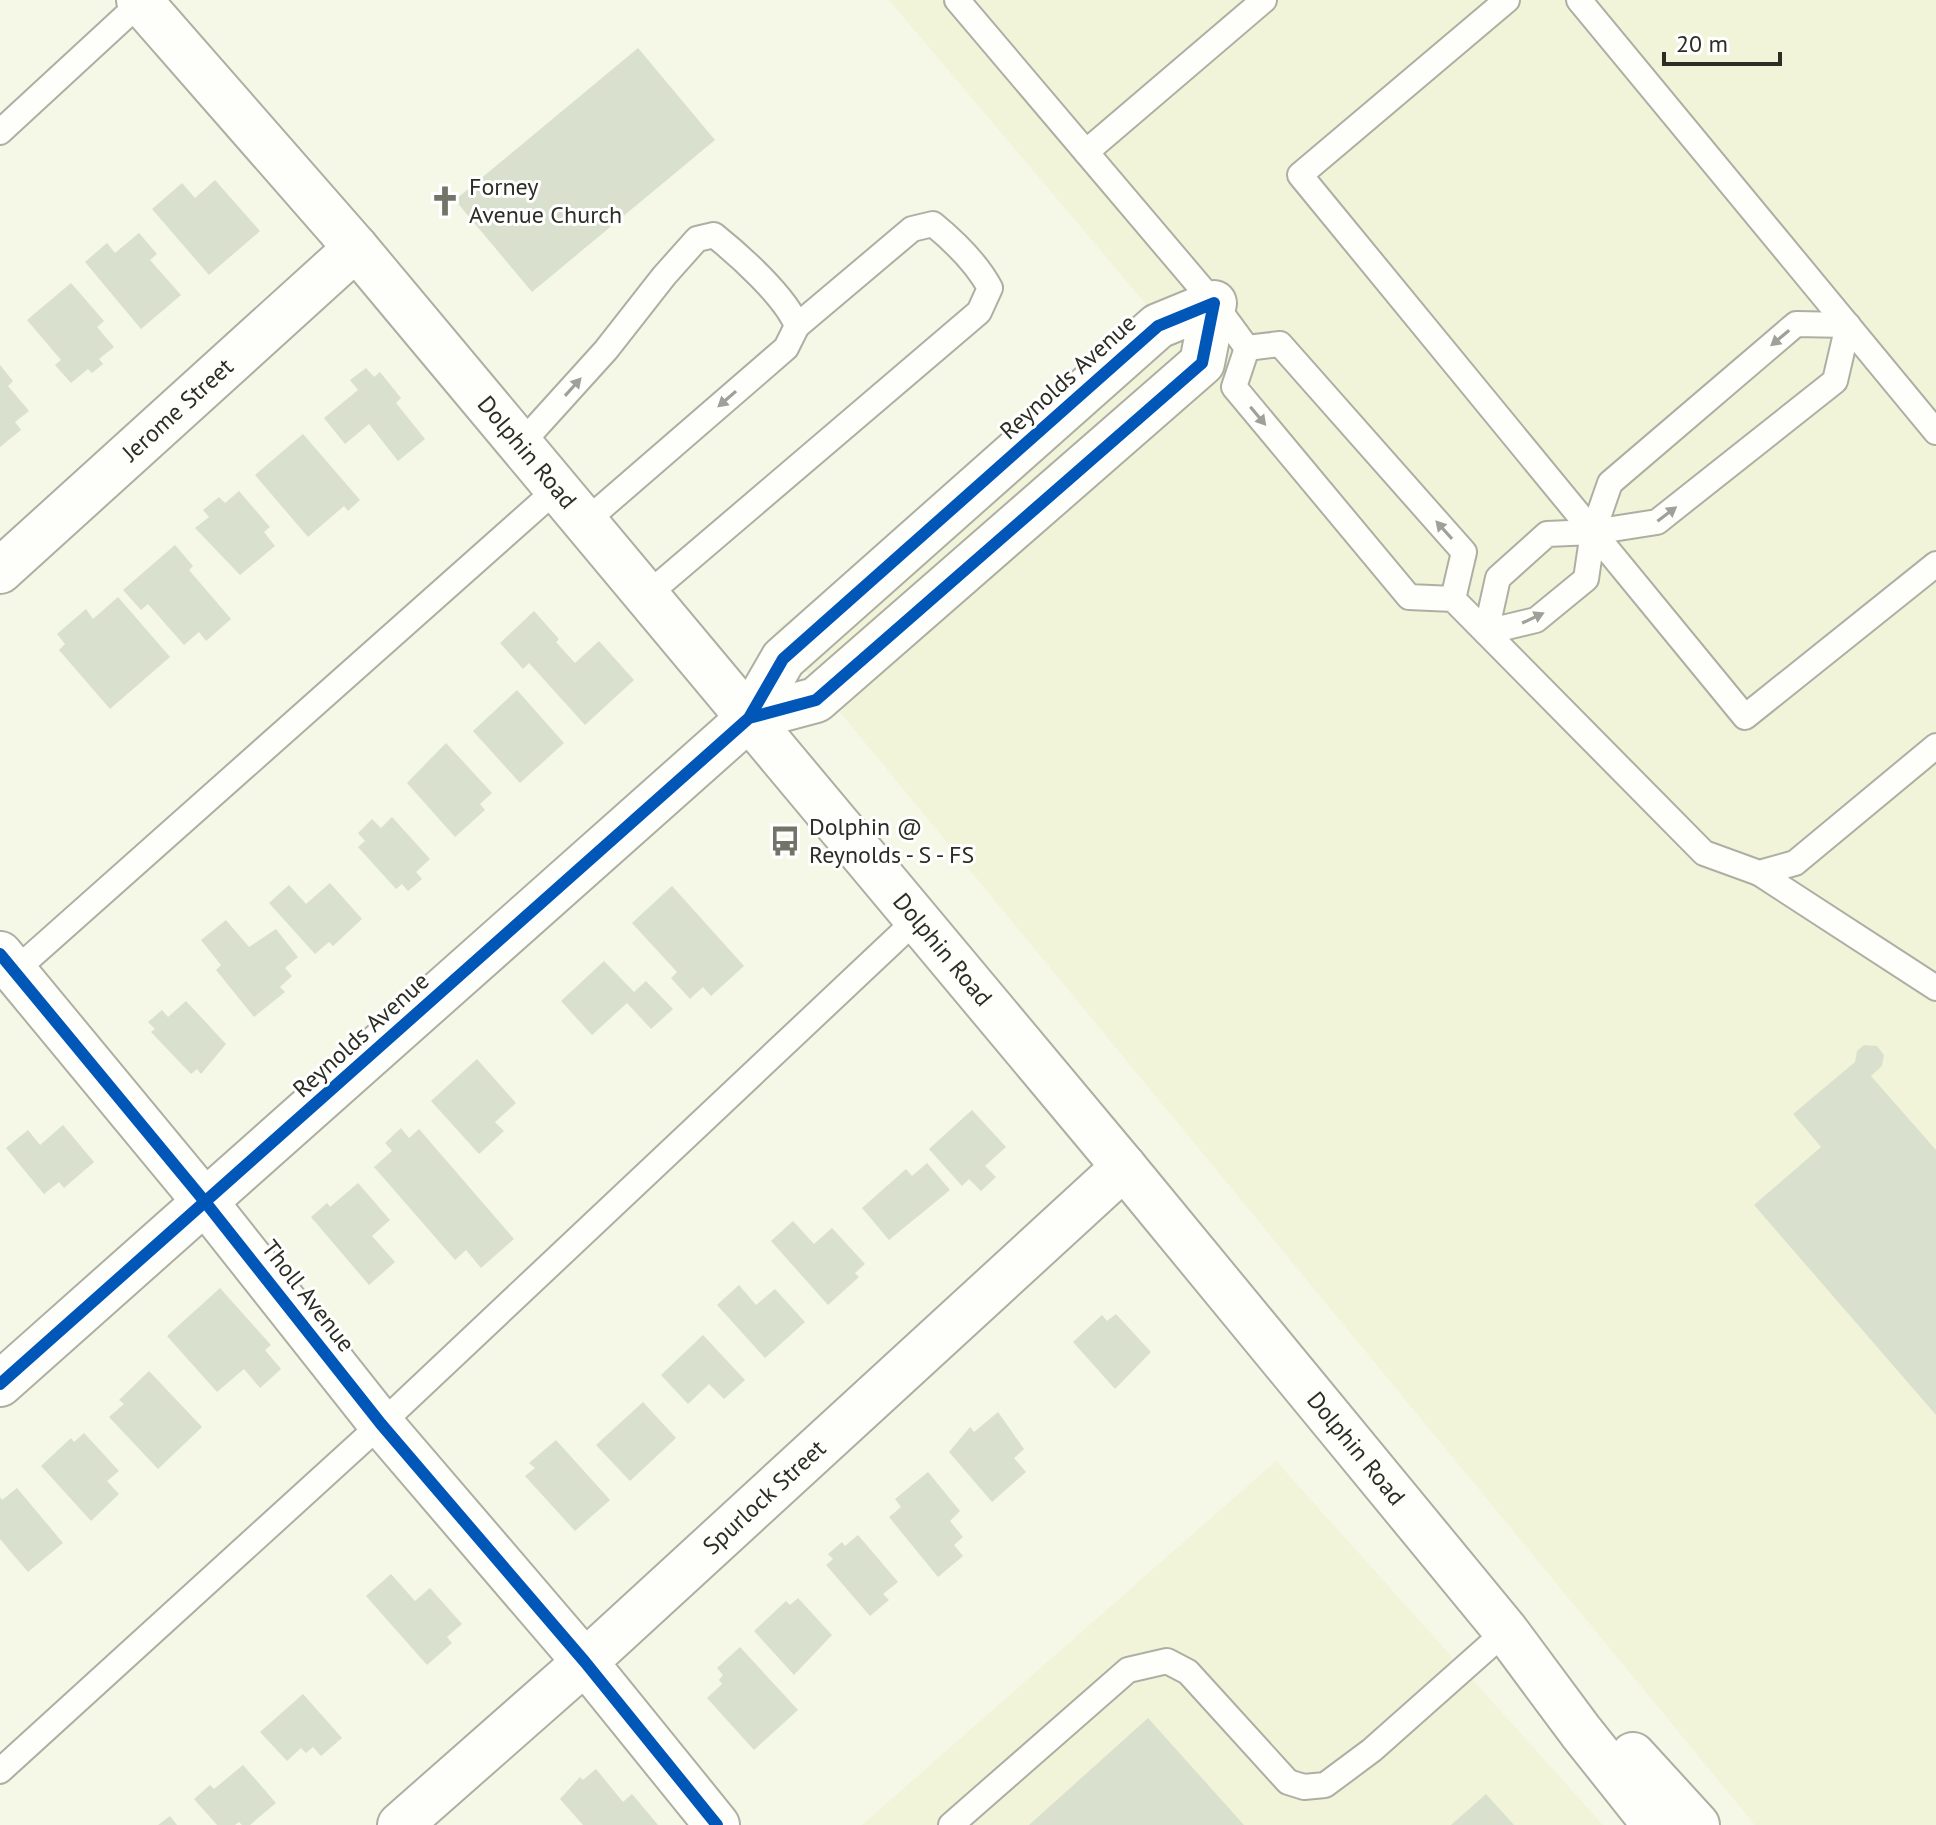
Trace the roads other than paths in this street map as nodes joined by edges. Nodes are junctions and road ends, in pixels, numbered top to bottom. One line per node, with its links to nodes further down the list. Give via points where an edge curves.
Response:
1 (957, 0): 7 (lane)
2 (1264, 0): 7 (lane)
3 (1507, 0): 17 (lane, via 1300,175)
4 (1579, 0): 10 (lane)
5 (140, 1): 6 (lane); 8 (street, Dolphin Road)
6 (0, 132)
7 (1086, 152): 9 (lane)
8 (356, 248): 14 (street, Dolphin Road); 19 (street, Jerome Street)
9 (1214, 303): 12 (lane); 23 (street, Reynolds Avenue, via 1158,326 783,659); 23 (street, Reynolds Avenue, via 1202,363 1168,394 816,700)
10 (1848, 325): 13 (lane); 17 (lane, one-way to 17, via 1796,324 1610,483); 17 (lane, one-way to 10, via 1657,522 1835,381)
11 (792, 337): 14 (lane, one-way to 11, via 697,239 714,235 738,254 792,313); 16 (lane, one-way to 16); 20 (lane, via 912,229 933,224 980,270 990,288 979,312)
12 (1247, 348): 21 (lane, one-way to 21, via 1234,387 1409,597); 21 (lane, one-way to 12, via 1464,552 1280,344)
13 (1936, 432)
14 (520, 445): 15 (street, Dolphin Road)
15 (557, 489): 16 (street, Dolphin Road); 27 (lane)
16 (585, 522): 20 (street, Dolphin Road)
17 (1593, 532): 18 (lane, via 1745,717); 22 (lane, one-way to 17, via 1536,620 1586,579); 22 (lane, via 1547,534 1498,578)
18 (1936, 564)
19 (0, 571)
20 (646, 596): 23 (street, Dolphin Road)
21 (1453, 599): 22 (lane)
22 (1486, 632): 25 (lane, via 1704,853)
23 (749, 718): 26 (street, Dolphin Road); 30 (street, Reynolds Avenue)
24 (1936, 746): 25 (lane, via 1795,863)
25 (1759, 873): 28 (lane)
26 (916, 920): 29 (street, Dolphin Road); 32 (lane)
27 (5, 970): 30 (street, Tholl Avenue)
28 (1936, 988)
29 (1124, 1167): 33 (street, Dolphin Road); 34 (street, Spurlock Street)
30 (206, 1203): 31 (street, Reynolds Avenue); 32 (street, Tholl Avenue)
31 (0, 1384)
32 (381, 1424): 34 (street, Tholl Avenue); 36 (lane)
33 (1506, 1631): 35 (street, Dolphin Road); 39 (lane, via 1325,1785 1288,1782 1188,1672 1167,1661 1128,1670)
34 (585, 1662): 37 (street, Spurlock Street); 38 (street, Tholl Avenue)
35 (1548, 1688): 40 (street, Dolphin Road); 41 (street, Dolphin Road, via 1580,1700)
36 (0, 1771)
37 (400, 1825)
38 (717, 1825)
39 (951, 1825)
40 (1655, 1825)
41 (1697, 1825)

